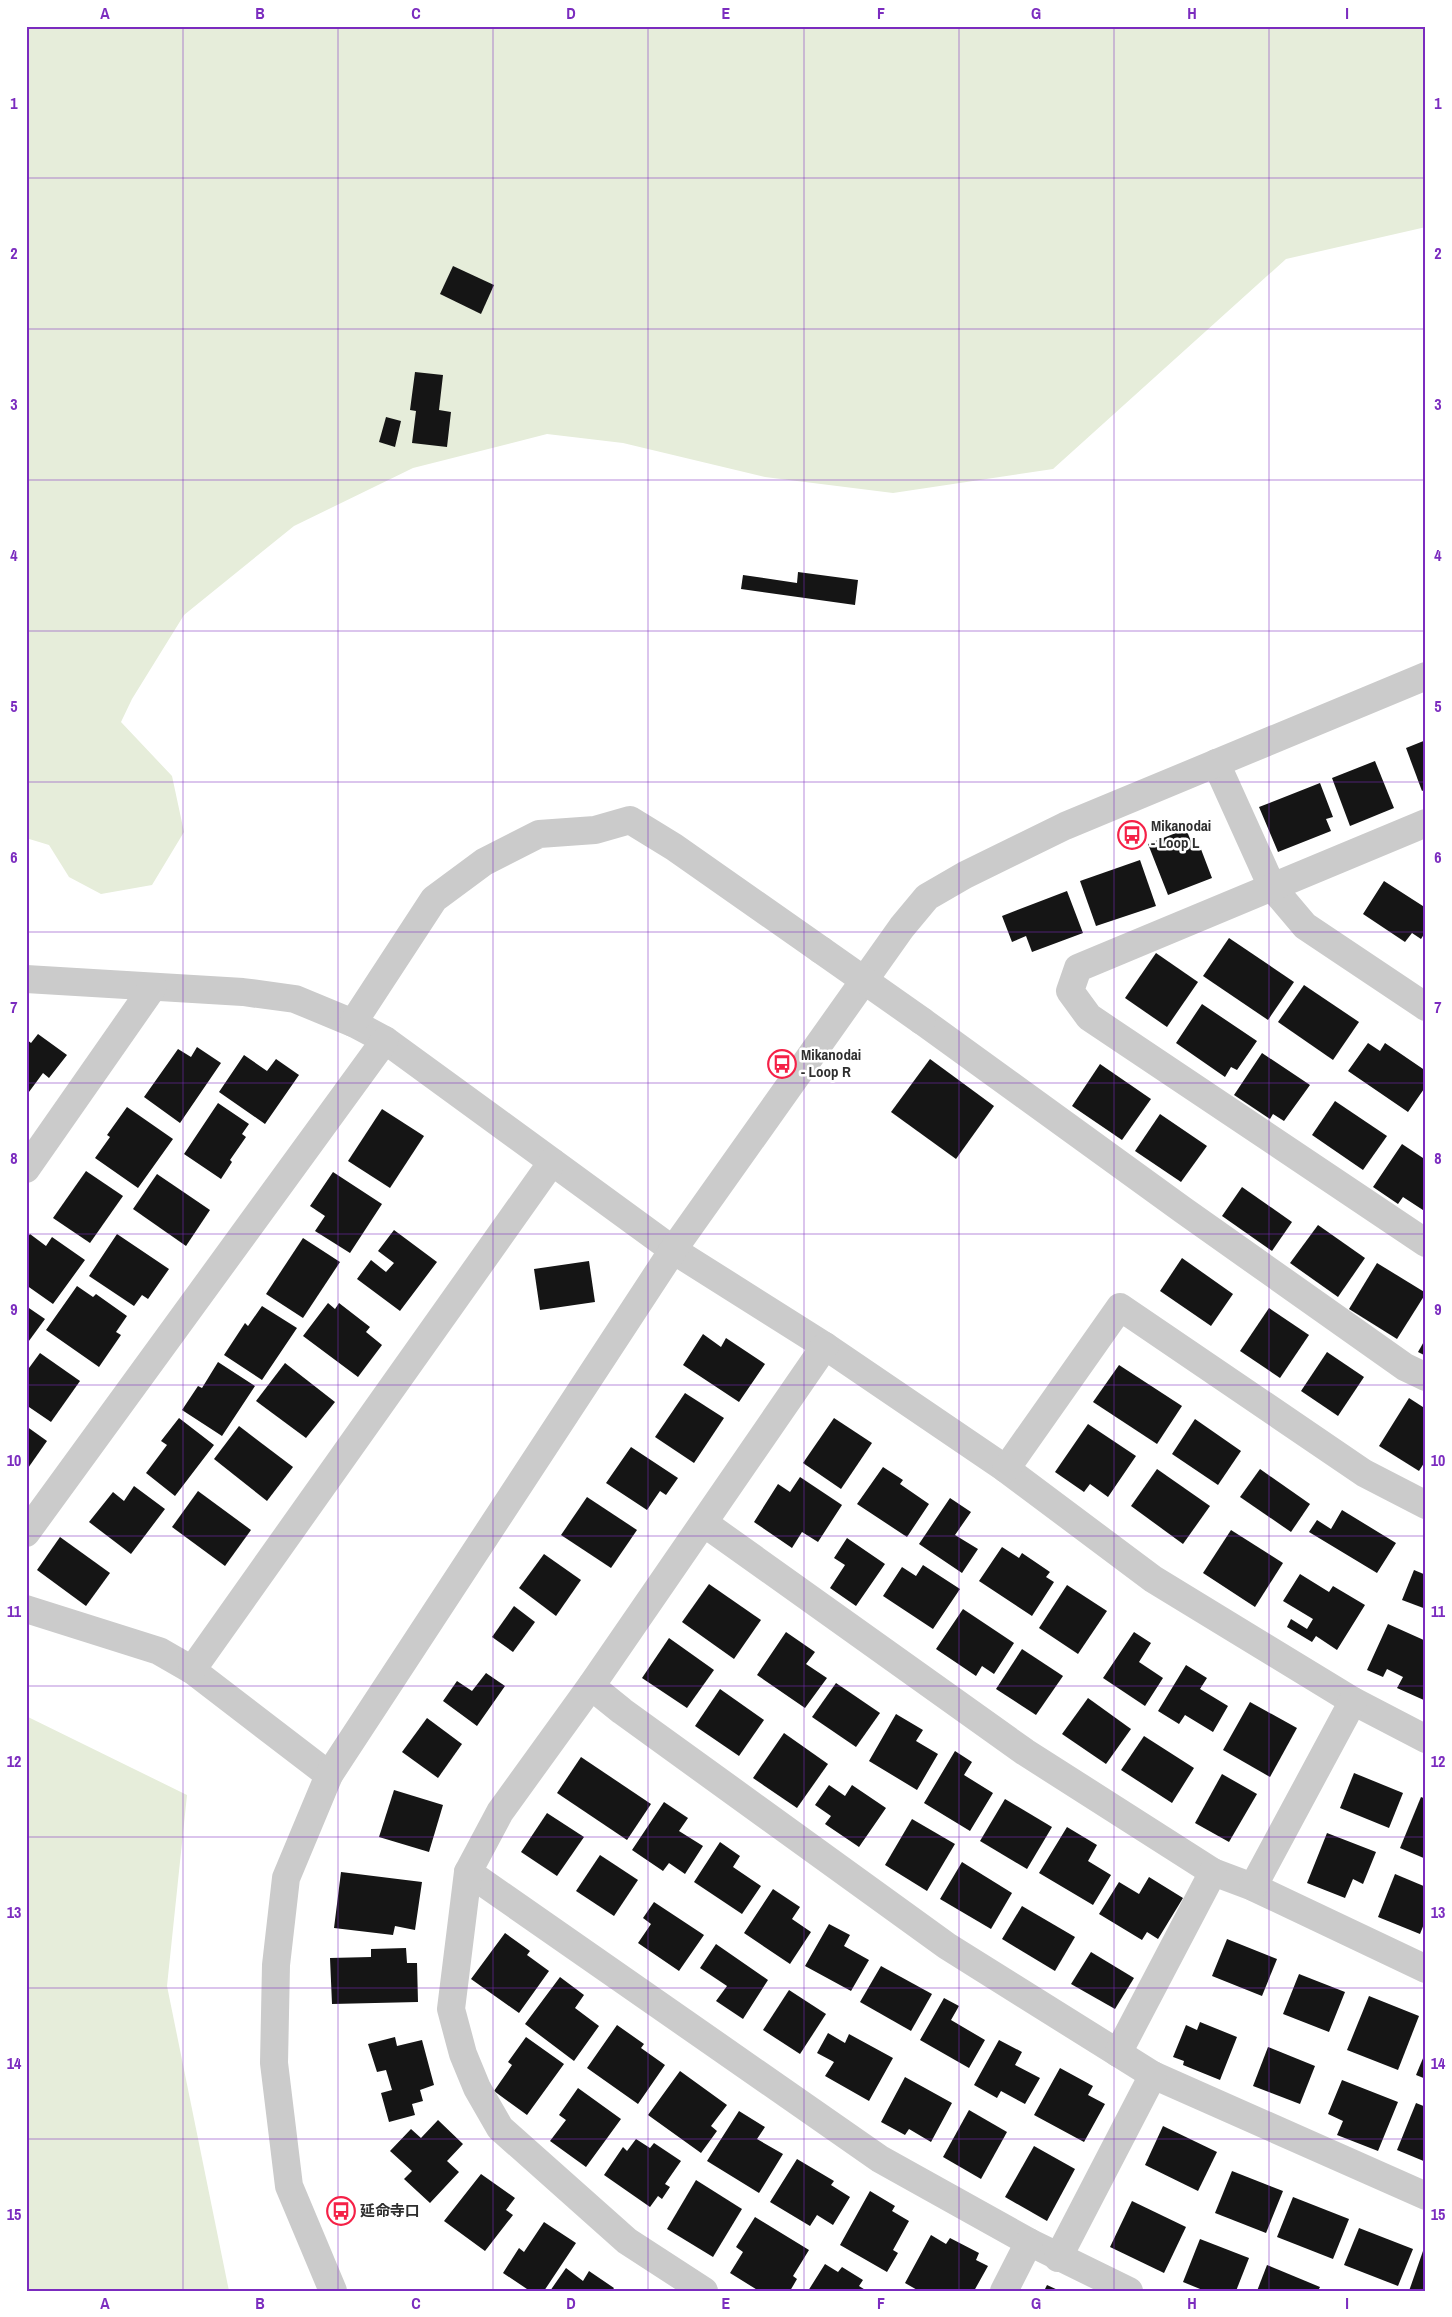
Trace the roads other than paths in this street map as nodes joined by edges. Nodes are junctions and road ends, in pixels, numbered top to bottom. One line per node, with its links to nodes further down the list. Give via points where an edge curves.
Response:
1 (1426, 676): 2 (street)
2 (1216, 763): 4 (street); 13 (street, via 1065,826 926,897)
3 (1426, 823): 4 (street)
4 (1272, 887): 7 (street, via 1305,926); 12 (street, via 1078,968 1070,991 1089,1017)
5 (26, 979): 6 (street)
6 (153, 987): 8 (street, via 243,992 295,999); 11 (street)
7 (1426, 1007)
8 (352, 1023): 9 (street); 15 (street, bridge, via 434,899 484,862 539,834 595,830 630,820 674,847 922,1021 1406,1367)
9 (385, 1040): 10 (street); 19 (street)
10 (552, 1162): 13 (street); 21 (street)
11 (26, 1169)
12 (1426, 1243)
13 (673, 1250): 14 (street); 25 (street)
14 (825, 1346): 16 (street); 18 (street)
15 (1426, 1377)
16 (1006, 1469): 17 (street, via 1120,1307 1364,1473); 23 (street, via 1153,1580)
17 (1426, 1504)
18 (704, 1523): 22 (street); 27 (street, via 1025,1752)
19 (26, 1533)
20 (26, 1609): 21 (street, via 159,1651)
21 (192, 1670): 25 (street)
22 (591, 1686): 26 (street, via 500,1812); 30 (street, via 947,1946)
23 (1352, 1701): 24 (street); 28 (street)
24 (1426, 1739)
25 (329, 1774): 35 (street, via 286,1878 276,1965 274,2064 289,2186)
26 (468, 1872): 33 (street, via 880,2159); 36 (street, via 451,2009 462,2054 477,2088 500,2128 627,2241)
27 (1213, 1872): 28 (street); 30 (street)
28 (1253, 1887): 29 (street)
29 (1426, 1969)
30 (1118, 2053): 31 (street)
31 (1153, 2075): 32 (street); 34 (street)
32 (1426, 2196)
33 (1029, 2242): 34 (street); 37 (street)
34 (1058, 2258): 38 (street)
35 (333, 2291)
36 (704, 2291)
37 (1004, 2291)
38 (1128, 2291)

